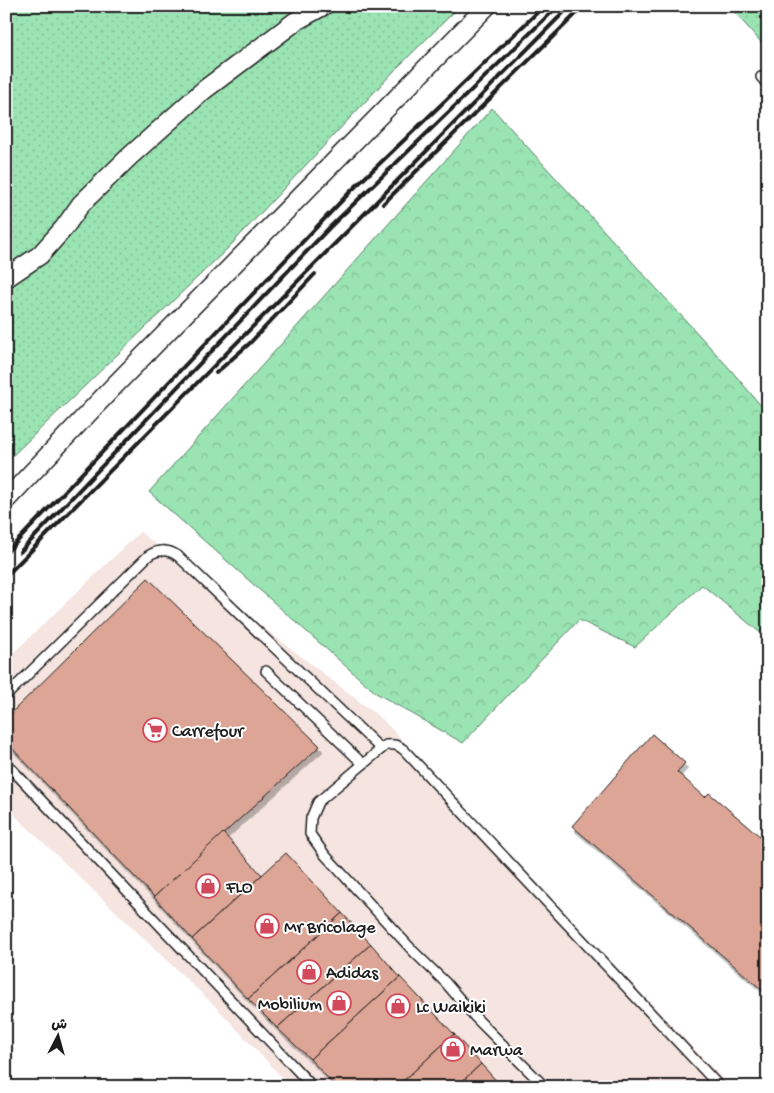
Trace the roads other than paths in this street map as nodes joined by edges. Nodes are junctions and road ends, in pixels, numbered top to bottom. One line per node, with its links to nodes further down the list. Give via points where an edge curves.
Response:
1 (323, 6): 3 (street, via 296,21 204,90 81,204 40,255)
2 (488, 6): 4 (street)
3 (6, 278)
4 (6, 500)
5 (266, 671): 9 (lane)
6 (6, 696): 7 (lane, via 148,556 166,550 178,556)
7 (381, 749): 9 (lane); 12 (lane, via 392,744 404,750)
8 (6, 763): 10 (lane)
9 (363, 764): 11 (lane, via 318,802 310,834 325,855 408,946)
10 (313, 1087)
11 (545, 1087)
12 (720, 1087)

